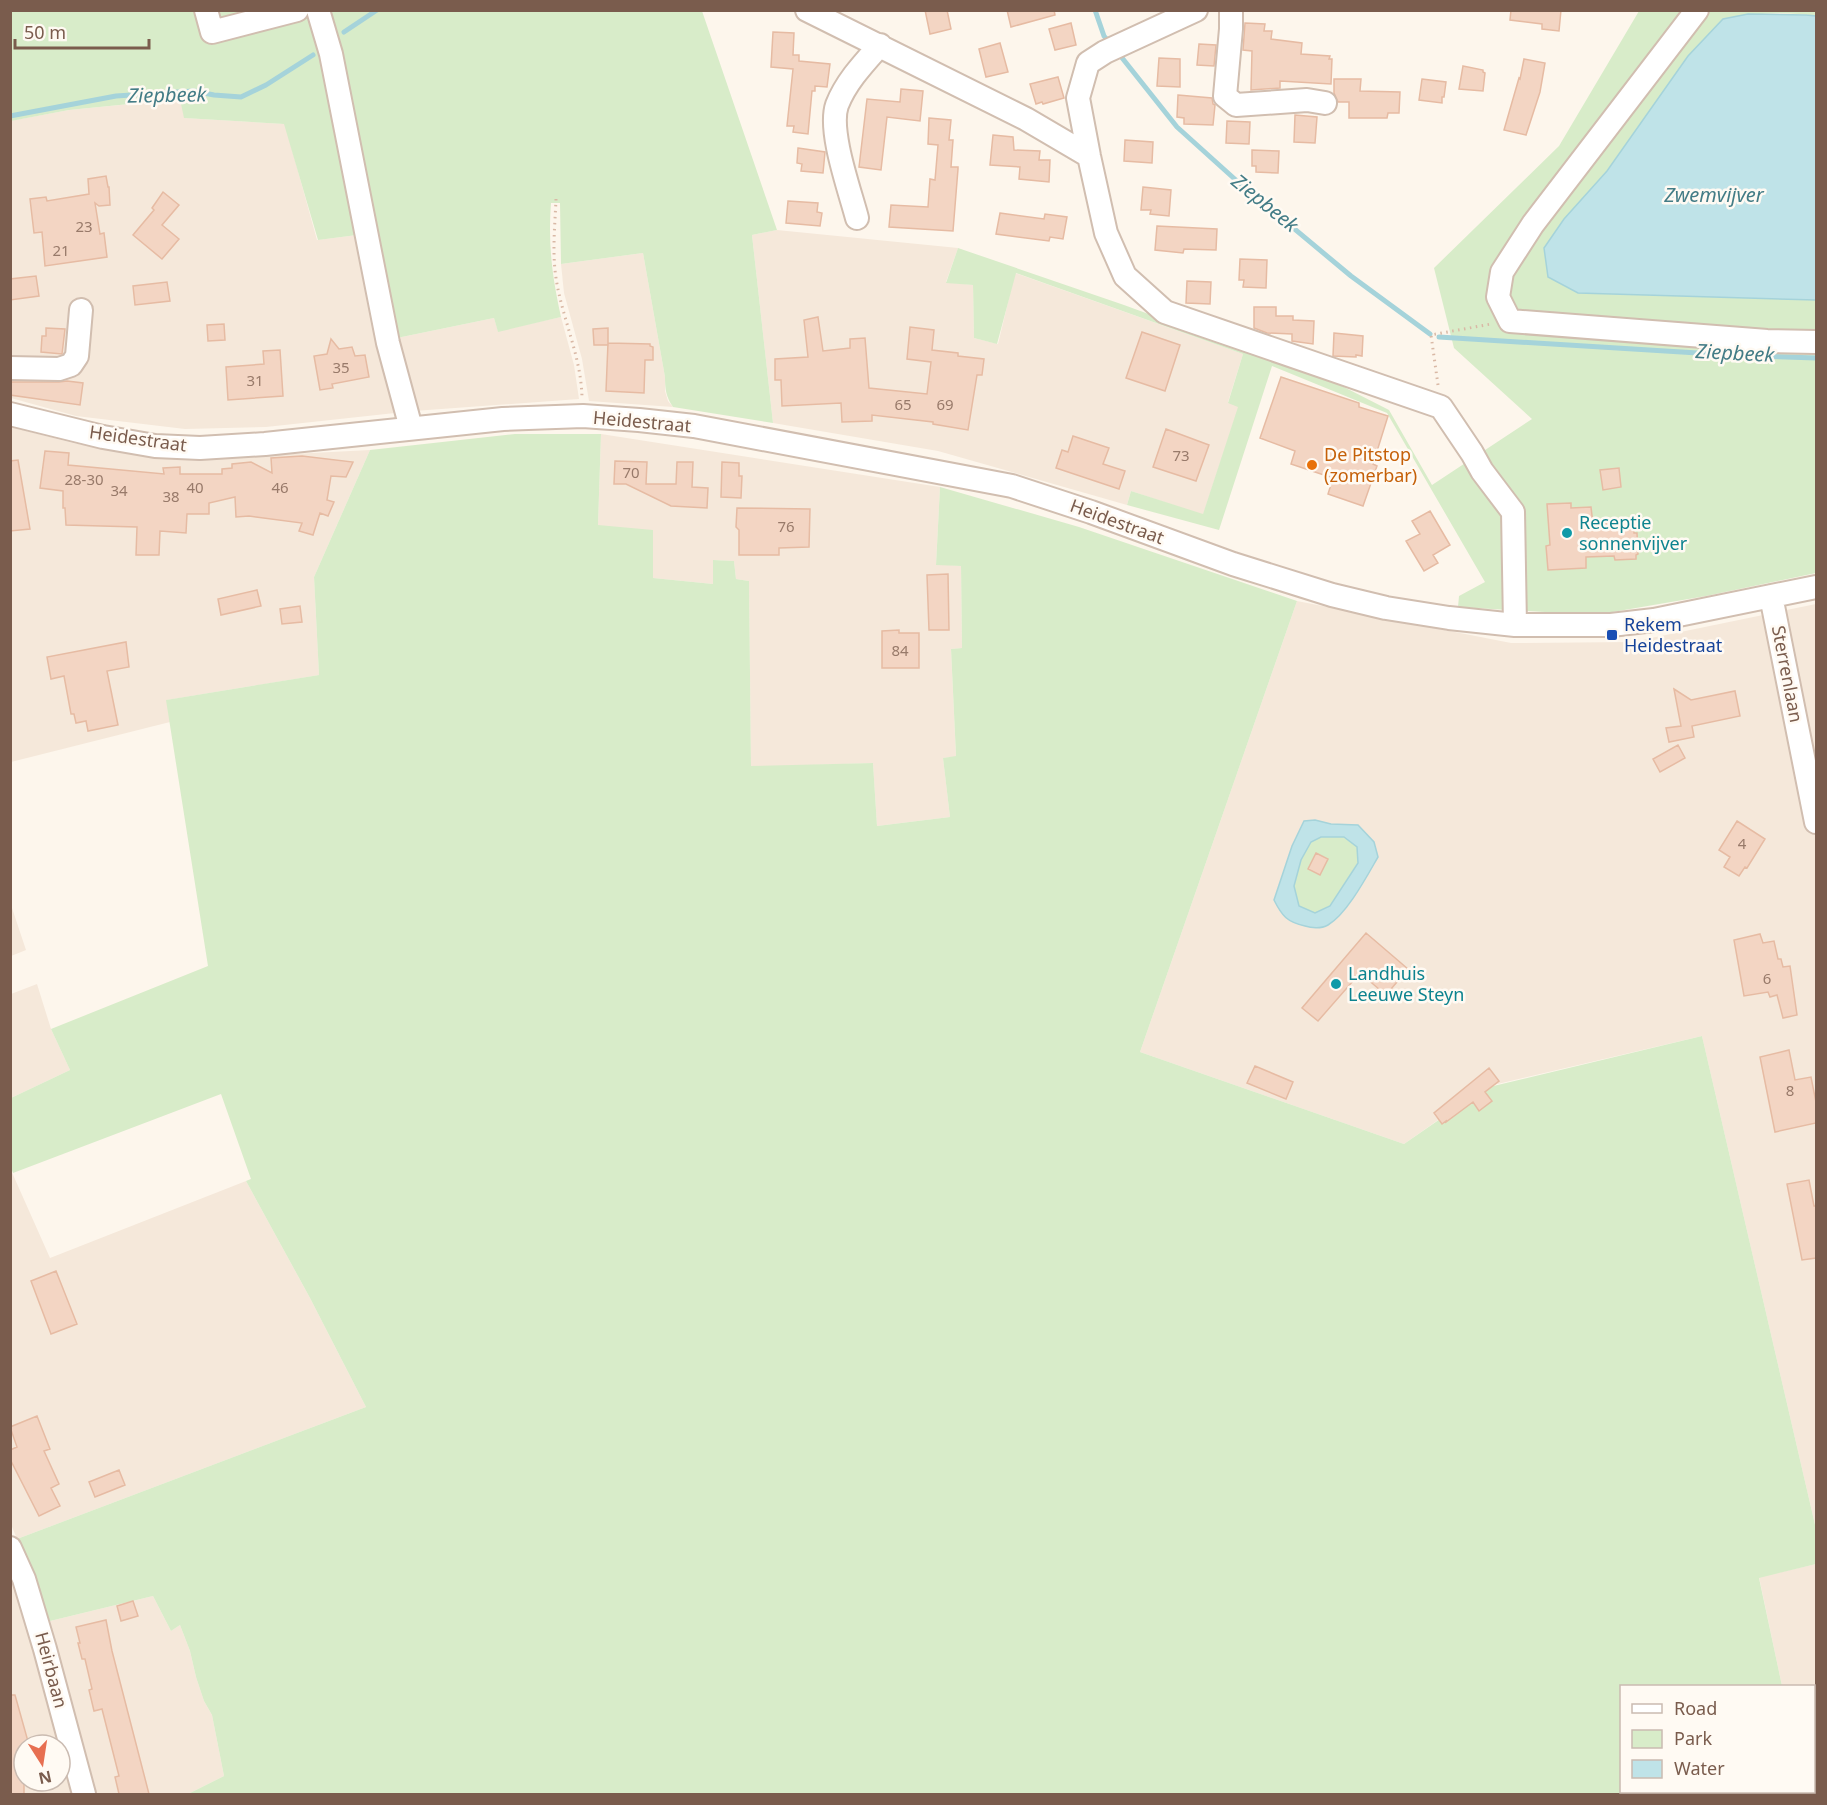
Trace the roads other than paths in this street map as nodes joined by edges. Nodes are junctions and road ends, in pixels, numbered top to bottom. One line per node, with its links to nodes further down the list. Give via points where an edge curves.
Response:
1 (206, 10): 8 (street, via 212,32)
2 (297, 10): 8 (street)
3 (318, 10): 17 (street, via 332,54 388,343)
4 (807, 10): 9 (street)
5 (1196, 10): 11 (street, via 1088,63 1078,98)
6 (1231, 10): 10 (street, via 1225,96 1236,105 1307,100)
7 (1697, 10): 14 (street, via 1533,224 1502,272 1498,297 1510,321)
8 (254, 16)
9 (880, 45): 11 (street, via 1026,119); 12 (street, via 851,78 836,107 840,154)
10 (1325, 103)
11 (1089, 156): 20 (street, via 1106,233 1125,276 1165,312 1441,407 1513,512)
12 (857, 218)
13 (81, 310): 15 (street, via 77,356 71,365 59,369)
14 (1816, 342)
15 (10, 368)
16 (10, 414): 17 (street, Heidestraat, via 103,437 155,446 200,448)
17 (411, 428): 20 (street, Heidestraat, via 583,416 694,426 1012,486 1332,595 1386,608)
18 (1816, 587): 19 (street, Heidestraat)
19 (1771, 596): 20 (street, Heidestraat, via 1611,625); 21 (street, Sterrenlaan)
20 (1515, 625)
21 (1816, 822)
22 (10, 1548): 23 (street, Heirbaan, via 24,1578)
23 (84, 1794)

